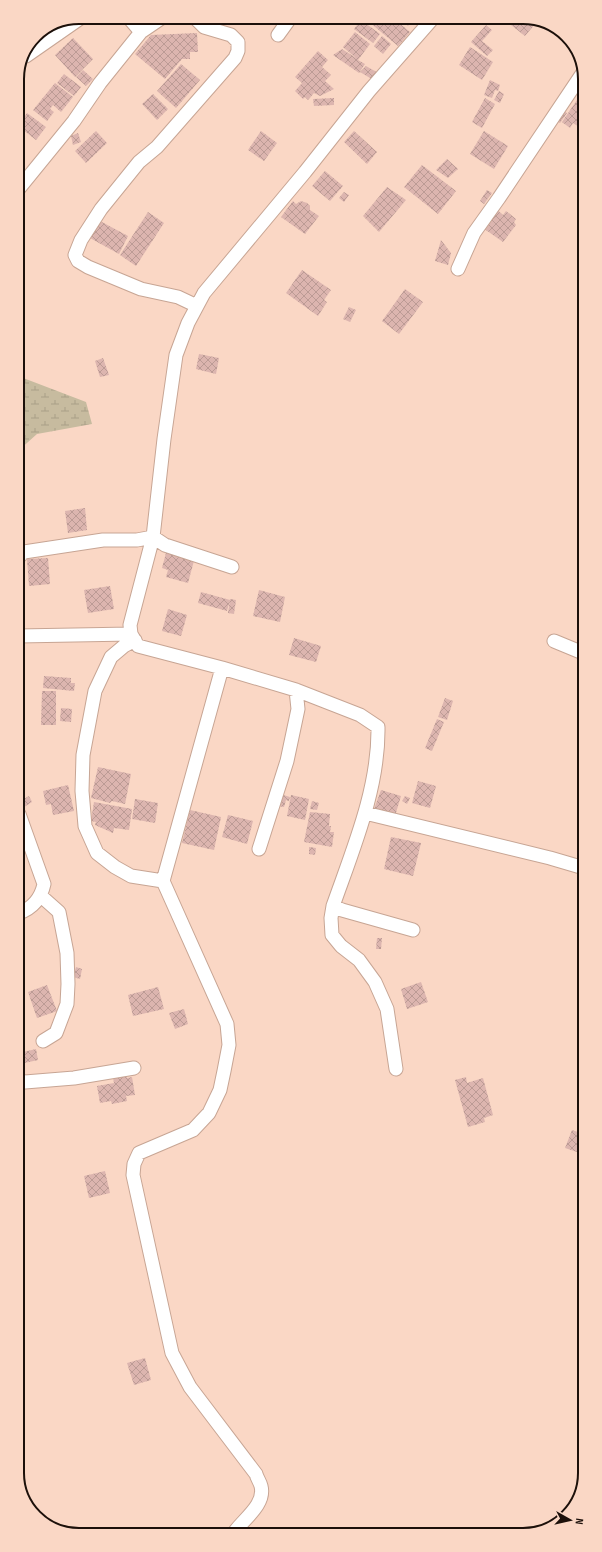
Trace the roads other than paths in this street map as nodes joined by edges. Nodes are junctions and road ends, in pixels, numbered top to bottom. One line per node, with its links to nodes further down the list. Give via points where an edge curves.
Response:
1 (134, 24): 7 (street)
2 (153, 24): 7 (street)
3 (201, 24): 13 (street, via 231,35 238,42 235,58 157,147 139,162 101,209 81,240 75,255 78,261 88,267 141,289 178,297)
4 (286, 24): 8 (street)
5 (428, 24): 13 (street, via 369,91 204,293)
6 (71, 25): 9 (street)
7 (141, 32): 11 (street)
8 (278, 35)
9 (31, 52)
10 (578, 80): 12 (street, via 474,233)
11 (24, 182)
12 (458, 269)
13 (197, 306): 14 (street, via 176,355)
14 (153, 537): 15 (street, via 137,540 103,540); 16 (street, via 165,545); 18 (street, via 130,625)
15 (24, 552)
16 (232, 567)
17 (24, 636): 18 (street)
18 (133, 637): 21 (street, via 138,646); 27 (street, via 111,657 95,691 83,755 82,791 85,826 97,853 115,867 131,876)
19 (554, 641): 20 (street)
20 (578, 651)
21 (222, 668): 22 (street); 27 (street)
22 (296, 690): 23 (street, via 360,715 378,727 378,746); 25 (street, via 298,709 287,761)
23 (366, 813): 26 (street); 29 (street)
24 (24, 828): 28 (street, via 44,884)
25 (259, 849)
26 (578, 866)
27 (163, 881): 36 (street, via 227,1024 229,1045 220,1090 209,1113 193,1130 139,1153 133,1175 172,1353 190,1387 256,1474 261,1486 259,1503)
28 (41, 896): 30 (street); 32 (street, via 59,912 67,953 68,984 67,1004 56,1033)
29 (333, 906): 31 (street); 34 (street, via 332,936 359,960 375,982 387,1009)
30 (24, 911)
31 (413, 930)
32 (43, 1042)
33 (134, 1068): 35 (street, via 74,1078)
34 (396, 1069)
35 (24, 1082)
36 (238, 1528)

